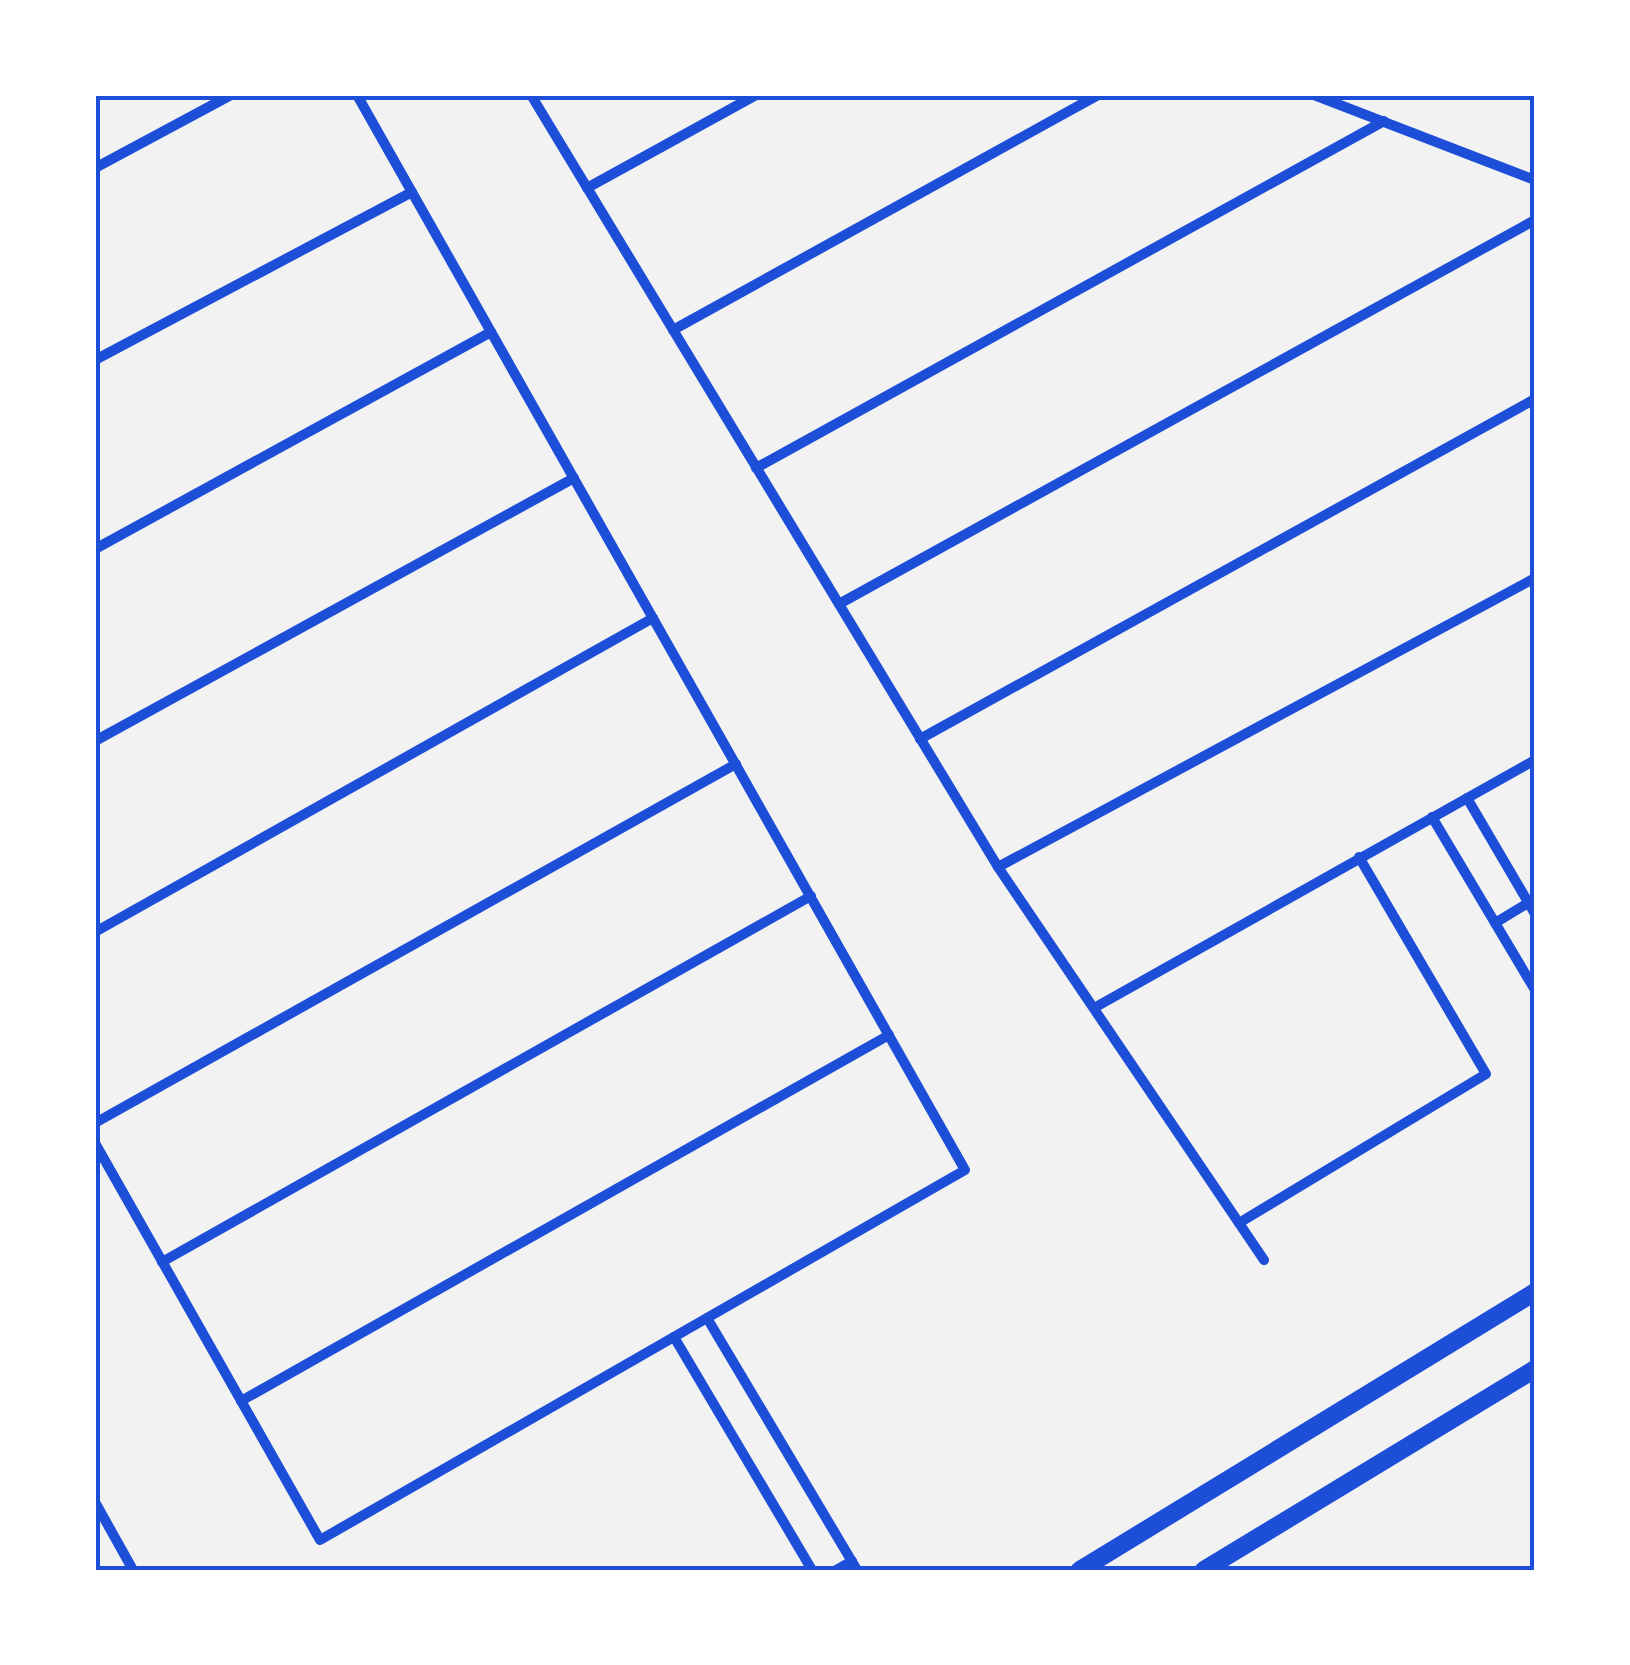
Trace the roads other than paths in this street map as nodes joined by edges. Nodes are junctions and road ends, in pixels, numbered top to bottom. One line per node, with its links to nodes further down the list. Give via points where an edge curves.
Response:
1 (231, 95): 8 (street)
2 (357, 95): 11 (street)
3 (530, 95): 10 (street)
4 (756, 95): 10 (street)
5 (1098, 95): 13 (street)
6 (1314, 95): 7 (street)
7 (1384, 121): 9 (street); 17 (street)
8 (95, 168)
9 (1535, 180)
10 (587, 188): 13 (street)
11 (412, 192): 14 (street); 15 (street)
12 (1535, 220): 21 (street)
13 (672, 330): 17 (street)
14 (491, 332): 18 (street); 19 (street)
15 (95, 360)
16 (1535, 399): 23 (street)
17 (756, 468): 21 (street)
18 (574, 478): 22 (street); 24 (street)
19 (95, 550)
20 (1535, 578): 30 (street)
21 (839, 604): 23 (street)
22 (653, 618): 26 (street); 35 (street)
23 (920, 738): 30 (street)
24 (95, 742)
25 (1535, 760): 27 (street)
26 (736, 764): 31 (street); 39 (street)
27 (1467, 798): 28 (street); 32 (street)
28 (1432, 817): 29 (street); 34 (street)
29 (1359, 858): 37 (street); 41 (street, via 1486,1074)
30 (998, 867): 37 (street)
31 (811, 896): 38 (street); 43 (street)
32 (1528, 903): 33 (street); 34 (street)
33 (1535, 914)
34 (1495, 922): 36 (street)
35 (95, 932)
36 (1535, 990)
37 (1094, 1008): 41 (street)
38 (890, 1035): 45 (street, via 965,1170); 48 (street)
39 (95, 1123)
40 (95, 1143): 43 (street)
41 (1240, 1223): 42 (street)
42 (1264, 1260)
43 (162, 1262): 48 (street)
44 (1535, 1292): 54 (street)
45 (707, 1318): 46 (street); 50 (street)
46 (674, 1337): 48 (street, via 320,1540); 52 (street)
47 (1535, 1369): 55 (street)
48 (242, 1401)
49 (95, 1502): 51 (street)
50 (854, 1565): 53 (street)
51 (134, 1570)
52 (812, 1570)
53 (836, 1570)
54 (1080, 1570)
55 (1204, 1570)

